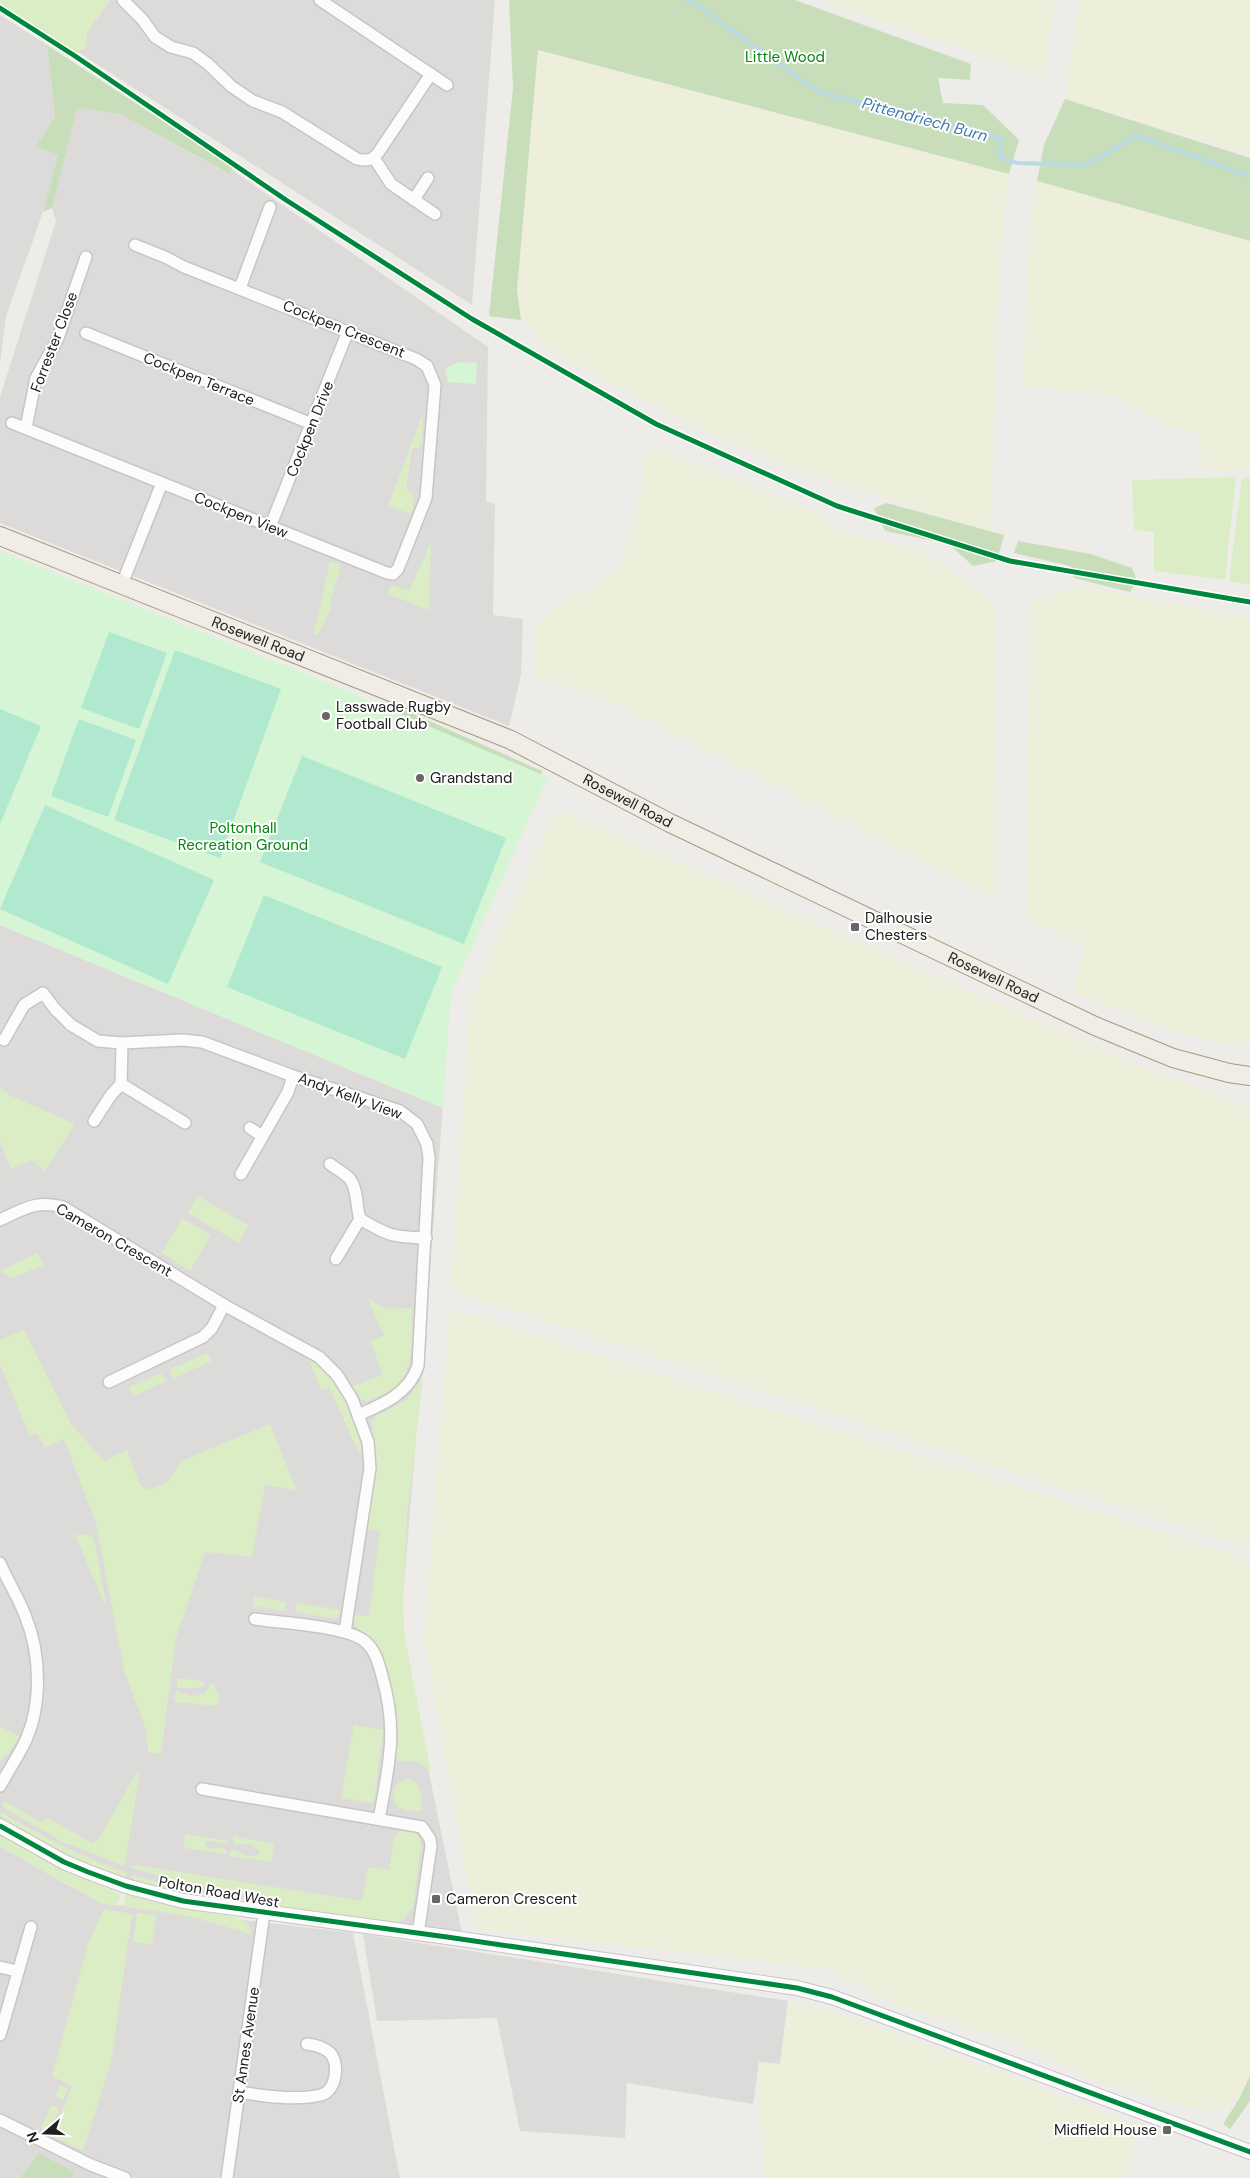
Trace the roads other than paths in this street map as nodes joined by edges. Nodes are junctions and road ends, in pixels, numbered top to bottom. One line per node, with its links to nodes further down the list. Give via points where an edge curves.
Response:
1 (123, 0): 7 (street, via 155,36 170,47 193,54 253,101 282,112 357,158 365,161)
2 (320, 0): 4 (street)
3 (342, 0): 4 (street)
4 (335, 10): 5 (street)
5 (431, 74): 6 (street); 7 (street)
6 (447, 84)
7 (374, 158): 9 (street, via 391,184)
8 (428, 178): 9 (street)
9 (414, 199): 11 (street)
10 (270, 207): 14 (street)
11 (435, 214)
12 (135, 245): 14 (street, Cockpen Crescent)
13 (86, 257): 19 (street, Forrester Close, via 58,338 36,378)
14 (240, 288): 15 (street, Cockpen Crescent)
15 (348, 331): 18 (street, Cockpen Drive); 21 (street, Cockpen Crescent, via 416,359 431,372 435,385)
16 (86, 333): 18 (street, Cockpen Terrace)
17 (12, 423): 19 (street, Cockpen View)
18 (312, 424): 22 (street, Cockpen Drive)
19 (26, 428): 20 (street, Cockpen View)
20 (162, 483): 22 (street, Cockpen View); 24 (street)
21 (426, 498): 22 (street, Cockpen View, via 398,569 393,574)
22 (270, 527)
23 (0, 536): 24 (main road, Rosewell Road)
24 (122, 584): 28 (main road, Rosewell Road, via 511,740 670,823 1095,1026 1173,1058)
25 (4, 1040): 26 (street, Andy Kelly View, via 24,1005 44,993 71,1025 98,1041)
26 (122, 1043): 27 (street, Andy Kelly View, via 202,1042); 29 (street)
27 (293, 1076): 33 (street, via 288,1092); 38 (street, Andy Kelly View, via 400,1111 417,1124 427,1144 429,1158)
28 (1250, 1076)
29 (120, 1084): 30 (street); 31 (street)
30 (94, 1121)
31 (185, 1122)
32 (250, 1128): 33 (street)
33 (262, 1136): 35 (street)
34 (330, 1164): 36 (street, via 350,1179)
35 (241, 1174)
36 (360, 1219): 38 (street, via 397,1237); 39 (street)
37 (0, 1220): 40 (street, Cameron Crescent, via 38,1204 63,1207)
38 (426, 1238): 42 (street, Andy Kelly View, via 415,1376 401,1393)
39 (336, 1259)
40 (224, 1305): 41 (street, via 212,1328 203,1337); 42 (street, Cameron Crescent, via 320,1357 342,1382)
41 (109, 1382)
42 (358, 1414): 45 (street, Cameron Crescent, via 368,1442 370,1468)
43 (0, 1562): 46 (street, via 26,1617 35,1651 37,1688 32,1723 24,1745)
44 (255, 1619): 45 (street)
45 (345, 1632): 49 (street, via 369,1644 375,1652 390,1707 392,1729)
46 (3, 1773): 47 (street)
47 (0, 1786)
48 (202, 1789): 49 (street)
49 (379, 1818): 53 (street, via 422,1827 430,1839)
50 (0, 1826): 51 (street, Polton Road West, via 64,1862 126,1886 183,1901)
51 (264, 1913): 53 (street, Polton Road West); 58 (street, St Annes Avenue)
52 (31, 1927): 55 (street)
53 (418, 1934): 60 (street, Polton Road West, via 768,1984 832,1997)
54 (0, 1967): 55 (street)
55 (17, 1971): 56 (street)
56 (0, 2035)
57 (307, 2044): 58 (street, via 324,2048 334,2060 335,2081 323,2095 273,2097)
58 (239, 2092): 62 (street, St Annes Avenue)
59 (0, 2120): 61 (street, via 91,2165)
60 (1250, 2152)
61 (125, 2178)
62 (227, 2178)

